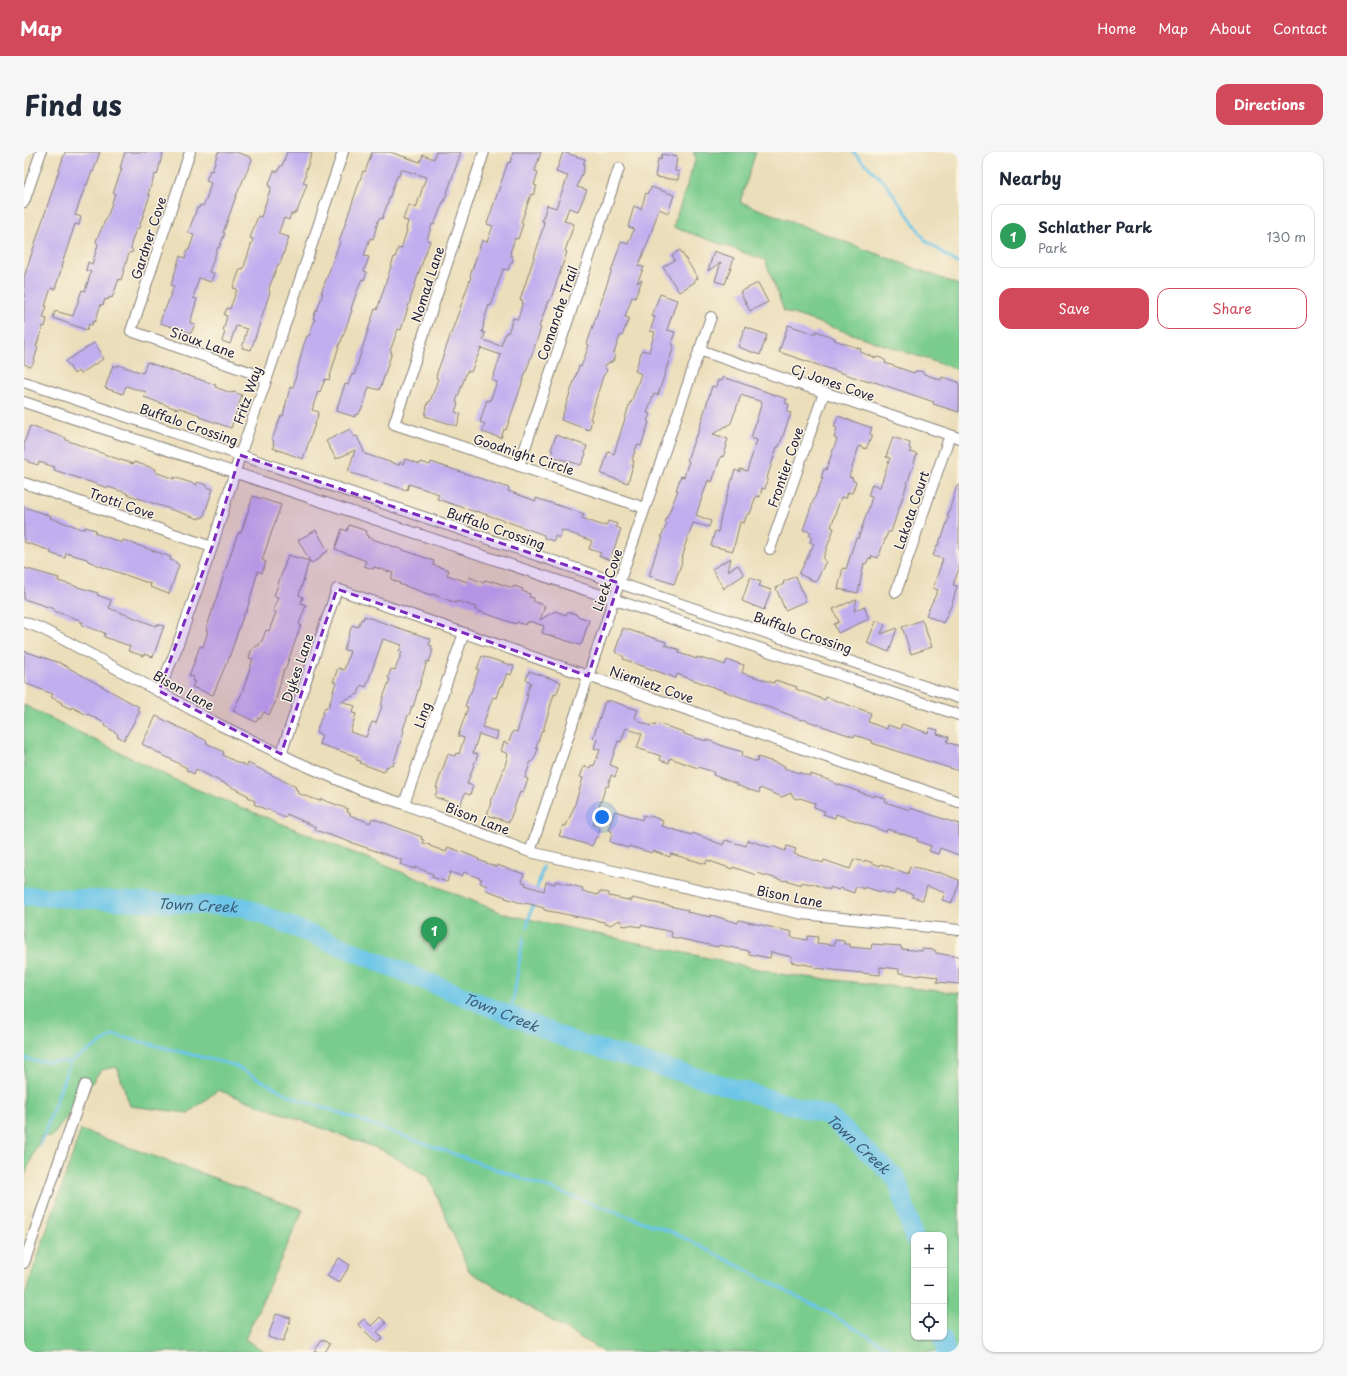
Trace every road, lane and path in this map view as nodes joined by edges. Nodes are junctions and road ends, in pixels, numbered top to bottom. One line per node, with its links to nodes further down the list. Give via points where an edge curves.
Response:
1 (41, 152): 6 (street)
2 (190, 152): 8 (street, Gardner Cove)
3 (343, 152): 10 (street, Fritz Way)
4 (484, 152): 14 (street, Nomad Lane)
5 (619, 168): 17 (street, Comanche Trail)
6 (24, 202)
7 (711, 317): 9 (street, Lieck Cove)
8 (131, 331): 10 (street, Sioux Lane)
9 (699, 350): 12 (street, Cj Jones Cove); 20 (street, Lieck Cove)
10 (267, 378): 16 (street, Fritz Way)
11 (24, 382): 16 (street, Buffalo Crossing)
12 (824, 393): 15 (street, Cj Jones Cove); 22 (street, Frontier Cove)
13 (24, 402): 18 (street)
14 (394, 424): 17 (street, Goodnight Circle)
15 (955, 437): 25 (street, Lakota Court)
16 (240, 455): 18 (street, Fritz Way); 23 (street, Buffalo Crossing)
17 (519, 466): 20 (street, Goodnight Circle)
18 (234, 472): 21 (street, Fritz Way); 26 (street)
19 (24, 483): 21 (street, Trotti Cove)
20 (645, 508): 23 (street, Lieck Cove)
21 (212, 547): 30 (street, Fritz Way)
22 (770, 549)
23 (619, 584): 26 (street, Lieck Cove); 31 (street, Buffalo Crossing)
24 (338, 590): 28 (street, Niemietz Cove); 33 (street, Dykes Lane)
25 (896, 592)
26 (614, 599): 29 (street, Lieck Cove); 32 (street)
27 (24, 622): 30 (street, Bison Lane, via 60,638)
28 (464, 633): 29 (street, Niemietz Cove); 35 (street, Ling)
29 (588, 676): 34 (street, Niemietz Cove); 36 (street, Lieck Cove)
30 (159, 691): 33 (street, Bison Lane, via 220,725)
31 (959, 698)
32 (959, 715)
33 (281, 754): 35 (street, Bison Lane, via 361,790)
34 (959, 802)
35 (404, 804): 36 (street, Bison Lane)
36 (530, 852): 37 (street, Bison Lane, via 804,914)
37 (959, 930)
38 (85, 1085): 39 (street)
39 (24, 1263)

